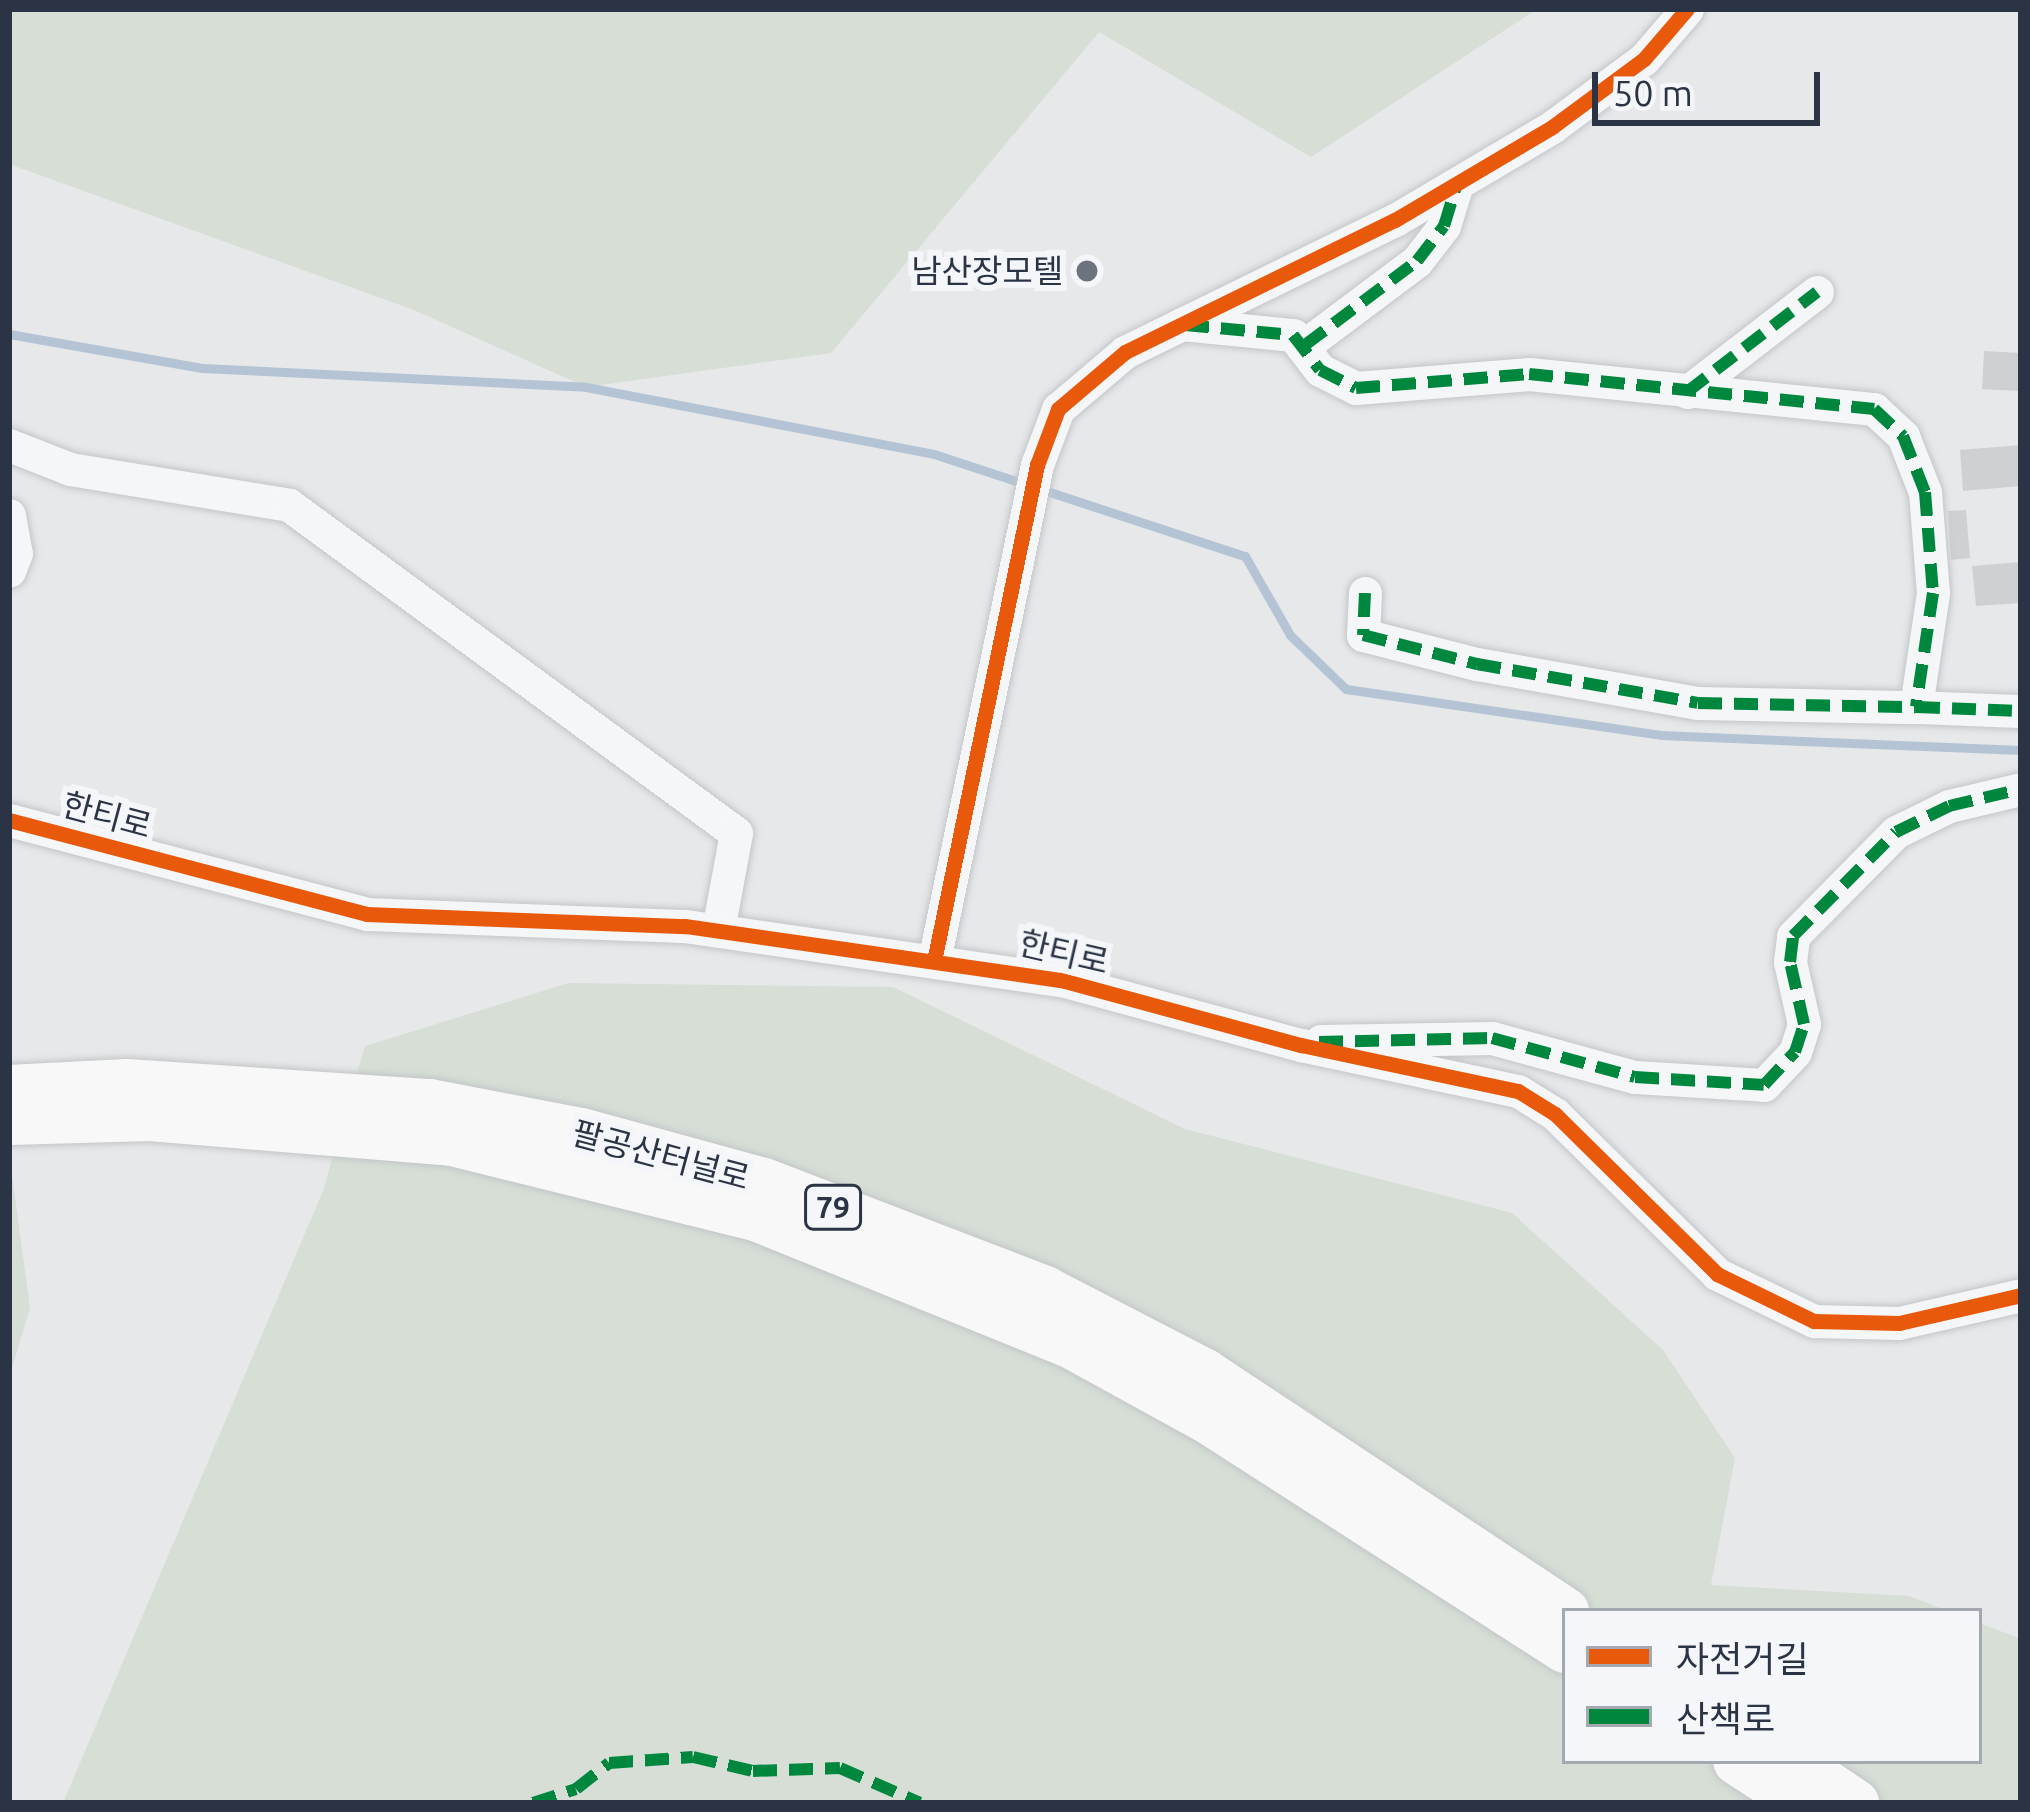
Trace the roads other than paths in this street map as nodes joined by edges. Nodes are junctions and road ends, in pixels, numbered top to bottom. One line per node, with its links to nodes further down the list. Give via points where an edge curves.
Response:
1 (1687, 9): 2 (street, via 1618,80)
2 (1456, 187): 4 (street); 5 (street, via 1444,226 1417,262)
3 (1817, 292): 6 (street)
4 (1182, 324): 5 (street, via 1293,335); 16 (street, via 1071,393 1042,447)
5 (1305, 345): 6 (street, via 1320,370 1356,388 1529,374)
6 (1687, 392): 11 (street, via 1861,404 1903,436 1921,466 1933,593)
7 (9, 445): 15 (street, via 70,470 289,505 736,833)
8 (9, 515): 9 (street, via 16,554)
9 (9, 571)
10 (1365, 593): 11 (street, via 1363,635 1477,664 1698,703)
11 (1916, 707): 12 (street)
12 (2021, 711)
13 (2021, 789): 17 (street, via 1949,806 1896,832 1793,936 1790,962 1804,1024 1795,1052 1764,1085 1635,1076 1492,1038 1355,1036)
14 (9, 820): 15 (street, 한티로, via 368,914)
15 (718, 930): 16 (street, 한티로)
16 (934, 961): 17 (street, 한티로, via 1061,980)
17 (1301, 1045): 20 (street, 한티로, via 1499,1083 1534,1100 1717,1274 1790,1313 1887,1324)
18 (9, 1089): 21 (highway, 팔공산터널로 / 79, via 127,1083 430,1103 581,1132 764,1182 1045,1290 1205,1373)
19 (9, 1121): 22 (highway, 팔공산터널로 / 79, via 149,1118 452,1142 758,1218 1072,1345 1210,1421)
20 (2021, 1295)
21 (1562, 1609)
22 (1562, 1647)
23 (1742, 1764): 25 (highway)
24 (1796, 1764): 26 (highway)
25 (1802, 1803)
26 (1855, 1803)

